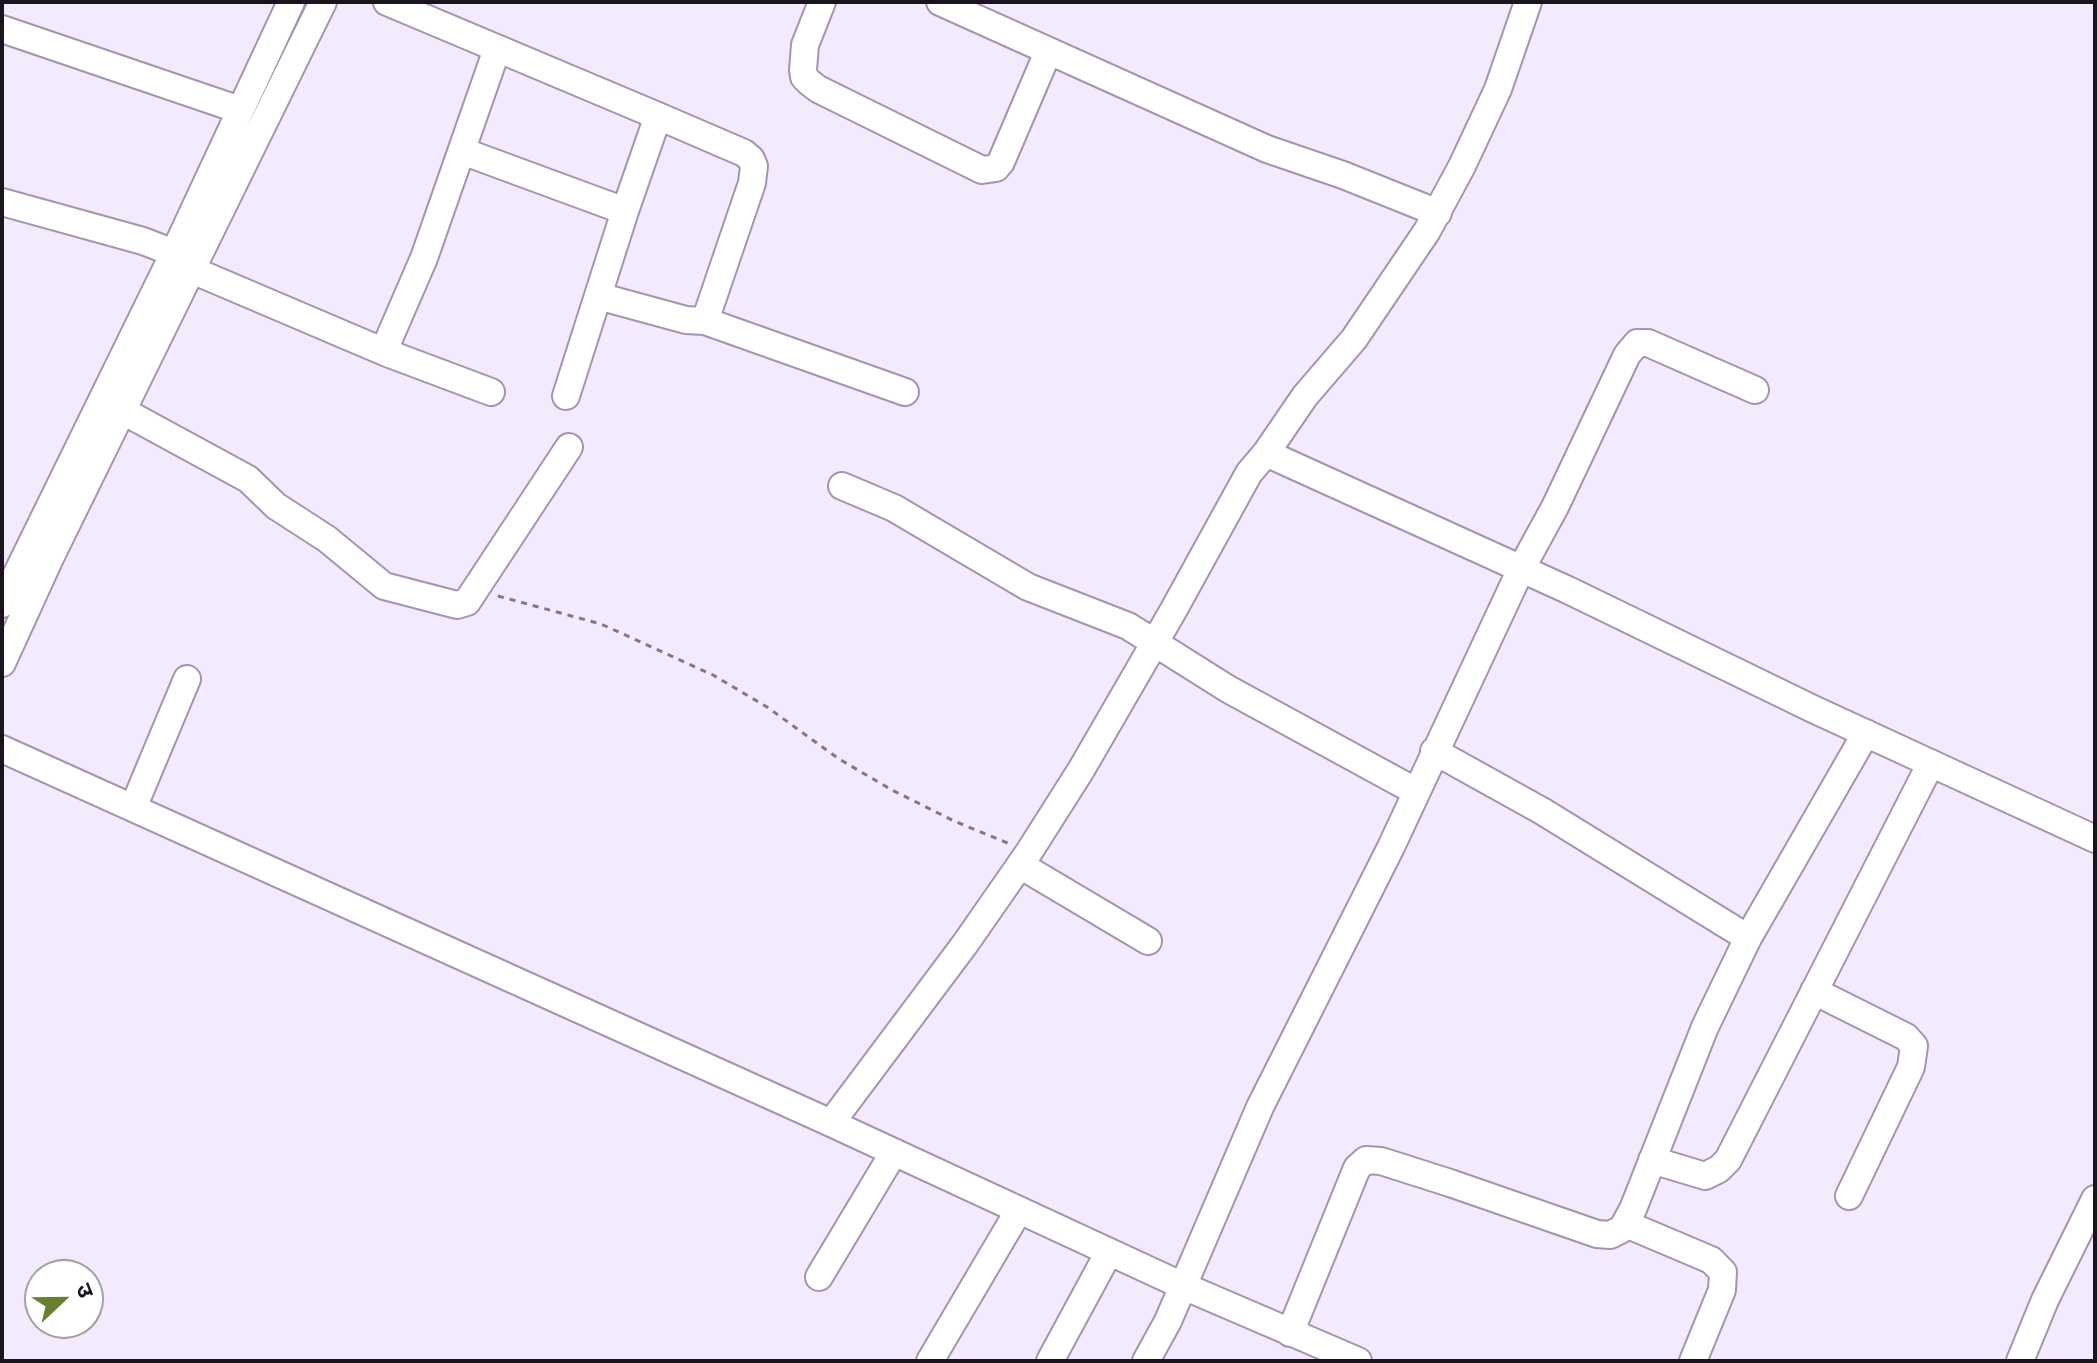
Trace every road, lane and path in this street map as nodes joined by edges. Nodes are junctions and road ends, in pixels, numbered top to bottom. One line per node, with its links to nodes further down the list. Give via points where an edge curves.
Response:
1 (291, 2): 10 (street)
2 (323, 2): 16 (street)
3 (387, 2): 8 (street)
4 (822, 2): 9 (street, via 805,45 804,77 818,89 982,170 1001,162)
5 (940, 2): 9 (street)
6 (1528, 2): 15 (street, via 1498,89)
7 (2, 29): 10 (street)
8 (497, 49): 11 (street); 12 (street)
9 (1048, 52): 15 (street, via 1267,149)
10 (240, 110): 16 (street)
11 (658, 116): 14 (street); 18 (street, via 744,153 754,166)
12 (462, 151): 14 (street); 19 (street)
13 (2, 202): 16 (street, via 143,241)
14 (625, 211): 17 (street)
15 (1438, 213): 26 (street, via 1354,339)
16 (183, 262): 19 (street); 24 (street); 30 (street)
17 (598, 296): 18 (street); 23 (street)
18 (705, 321): 22 (street)
19 (387, 353): 21 (street)
20 (1755, 390): 28 (street, via 1648,343 1633,346)
21 (491, 392)
22 (905, 392)
23 (566, 396)
24 (123, 411): 29 (street, via 248,479 384,586 457,605 467,602); 32 (street)
25 (569, 447): 29 (street)
26 (1266, 453): 28 (street); 31 (street, via 1249,473)
27 (842, 486): 31 (street, via 894,508 1028,587)
28 (1521, 569): 34 (street); 36 (street)
29 (475, 590): 41 (path, via 601,624 713,675 839,759)
30 (2, 604)
31 (1155, 642): 38 (street, via 1242,697); 41 (street)
32 (2, 663)
33 (187, 679): 39 (street)
34 (1866, 733): 37 (street); 42 (street)
35 (2, 749): 39 (street)
36 (1434, 751): 38 (street); 42 (street)
37 (1931, 763): 40 (street); 44 (street)
38 (1415, 791): 54 (street, via 1260,1107)
39 (133, 808): 45 (street)
40 (2095, 839)
41 (1024, 858): 43 (street); 45 (street)
42 (1748, 938): 47 (street, via 1705,1027)
43 (1148, 941)
44 (1814, 991): 47 (street, via 1728,1160 1705,1176); 48 (street, via 1906,1037 1914,1046 1911,1067)
45 (831, 1123): 46 (street)
46 (894, 1152): 50 (street); 53 (street)
47 (1652, 1160): 51 (street)
48 (1849, 1196)
49 (2095, 1199): 61 (street)
50 (1019, 1210): 52 (street); 56 (street)
51 (1626, 1224): 55 (street, via 1603,1236 1366,1160 1357,1168); 60 (street, via 1711,1260 1723,1272 1722,1290)
52 (1109, 1252): 54 (street); 57 (street)
53 (819, 1277)
54 (1181, 1285): 55 (street); 58 (street)
55 (1290, 1333): 59 (street)
56 (930, 1361)
57 (1050, 1361)
58 (1146, 1361)
59 (1358, 1361)
60 (1693, 1361)
61 (2020, 1361)

